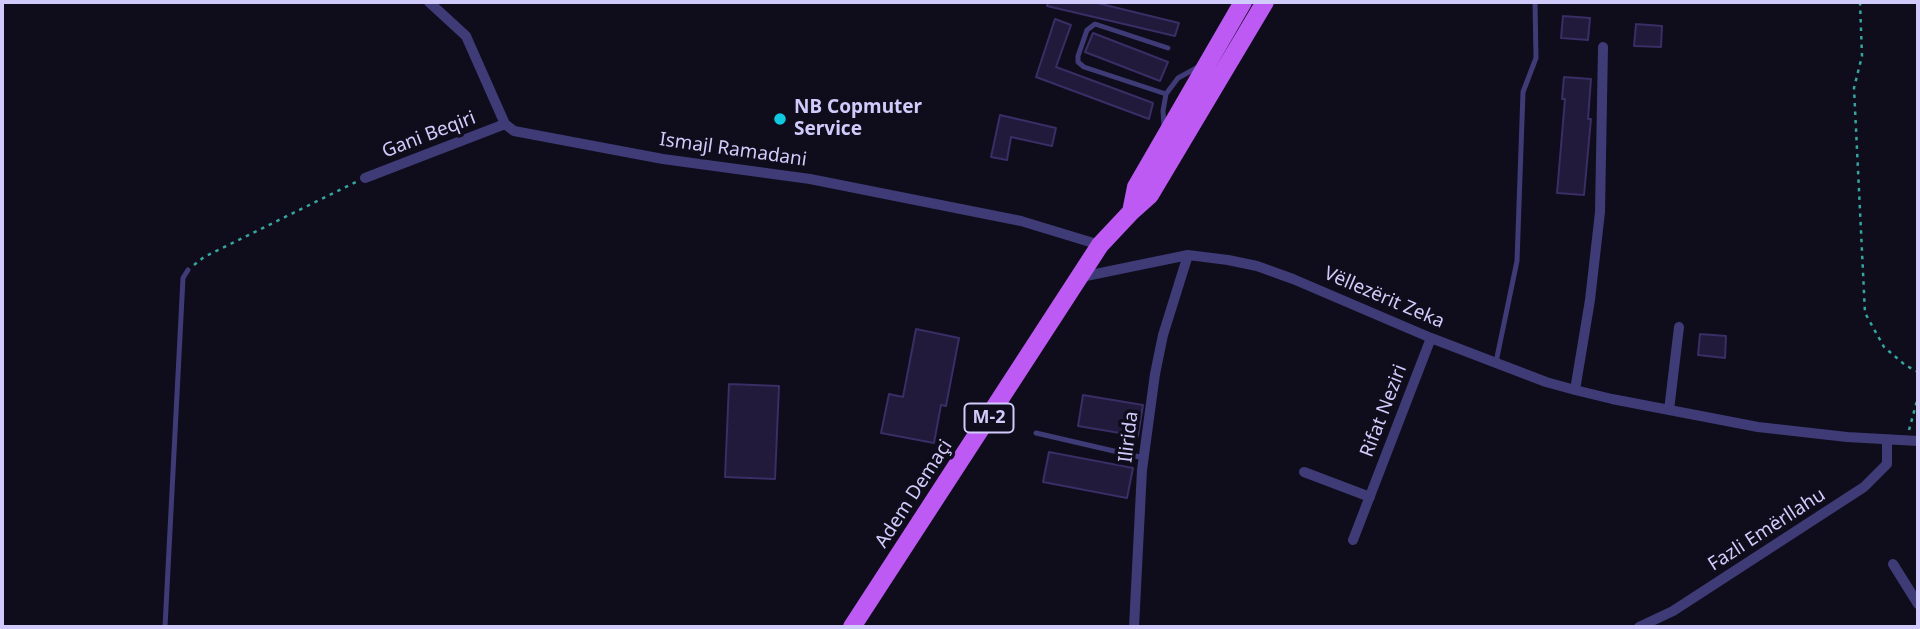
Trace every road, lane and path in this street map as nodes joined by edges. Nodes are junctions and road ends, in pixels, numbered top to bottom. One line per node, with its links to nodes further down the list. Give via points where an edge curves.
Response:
1 (429, 2): 10 (street, via 466,36)
2 (1243, 2): 8 (main road, Adem Demaçi / M-2)
3 (1265, 2): 13 (main road, Adem Demaçi / M-2, via 1150,195)
4 (1535, 2): 20 (lane, via 1536,58 1523,92 1517,261)
5 (1860, 2): 21 (path, via 1861,56 1854,88 1865,313 1884,346)
6 (1603, 47): 22 (street, via 1600,212)
7 (1168, 48): 9 (lane, via 1095,24 1087,30 1077,56 1084,67)
8 (1209, 62): 9 (lane, via 1178,78); 11 (main road, Adem Demaçi / M-2)
9 (1166, 94): 11 (lane)
10 (505, 124): 12 (street, Gani Beqiri); 14 (street, Ismajl Ramadani, via 523,135 810,179 1021,221)
11 (1166, 137): 13 (main road, Adem Demaçi / M-2, via 1136,187)
12 (365, 178): 16 (path, via 204,257)
13 (1131, 212): 14 (main road, Adem Demaçi / M-2)
14 (1100, 245): 17 (main road, Adem Demaçi / M-2)
15 (1188, 255): 17 (street, Vëllezërit Zeka); 19 (street, Vëllezërit Zeka, via 1269,270); 29 (street, Ilirida, via 1163,335)
16 (188, 270): 35 (lane, via 183,278)
17 (1081, 277): 36 (main road, Adem Demaçi / M-2)
18 (1679, 327): 24 (street)
19 (1430, 338): 20 (street, Vëllezërit Zeka); 31 (street, Rifat Neziri)
20 (1496, 362): 22 (street, Vëllezërit Zeka)
21 (1918, 372)
22 (1575, 390): 24 (street, Vëllezërit Zeka)
23 (1918, 397): 27 (path)
24 (1669, 410): 26 (street, Vëllezërit Zeka, via 1759,427)
25 (1036, 433): 29 (lane)
26 (1887, 440): 27 (street, Vëllezërit Zeka); 38 (street, Fazli Emërllahu, via 1887,464 1864,487 1673,611)
27 (1906, 440): 28 (street, Vëllezërit Zeka)
28 (1918, 442)
29 (1144, 458): 37 (street, Ilirida)
30 (1304, 472): 31 (street)
31 (1370, 497): 32 (street, Rifat Neziri)
32 (1353, 540)
33 (1893, 564): 34 (street)
34 (1918, 604)
35 (165, 627)
36 (852, 627)
37 (1134, 627)
38 (1640, 627)

